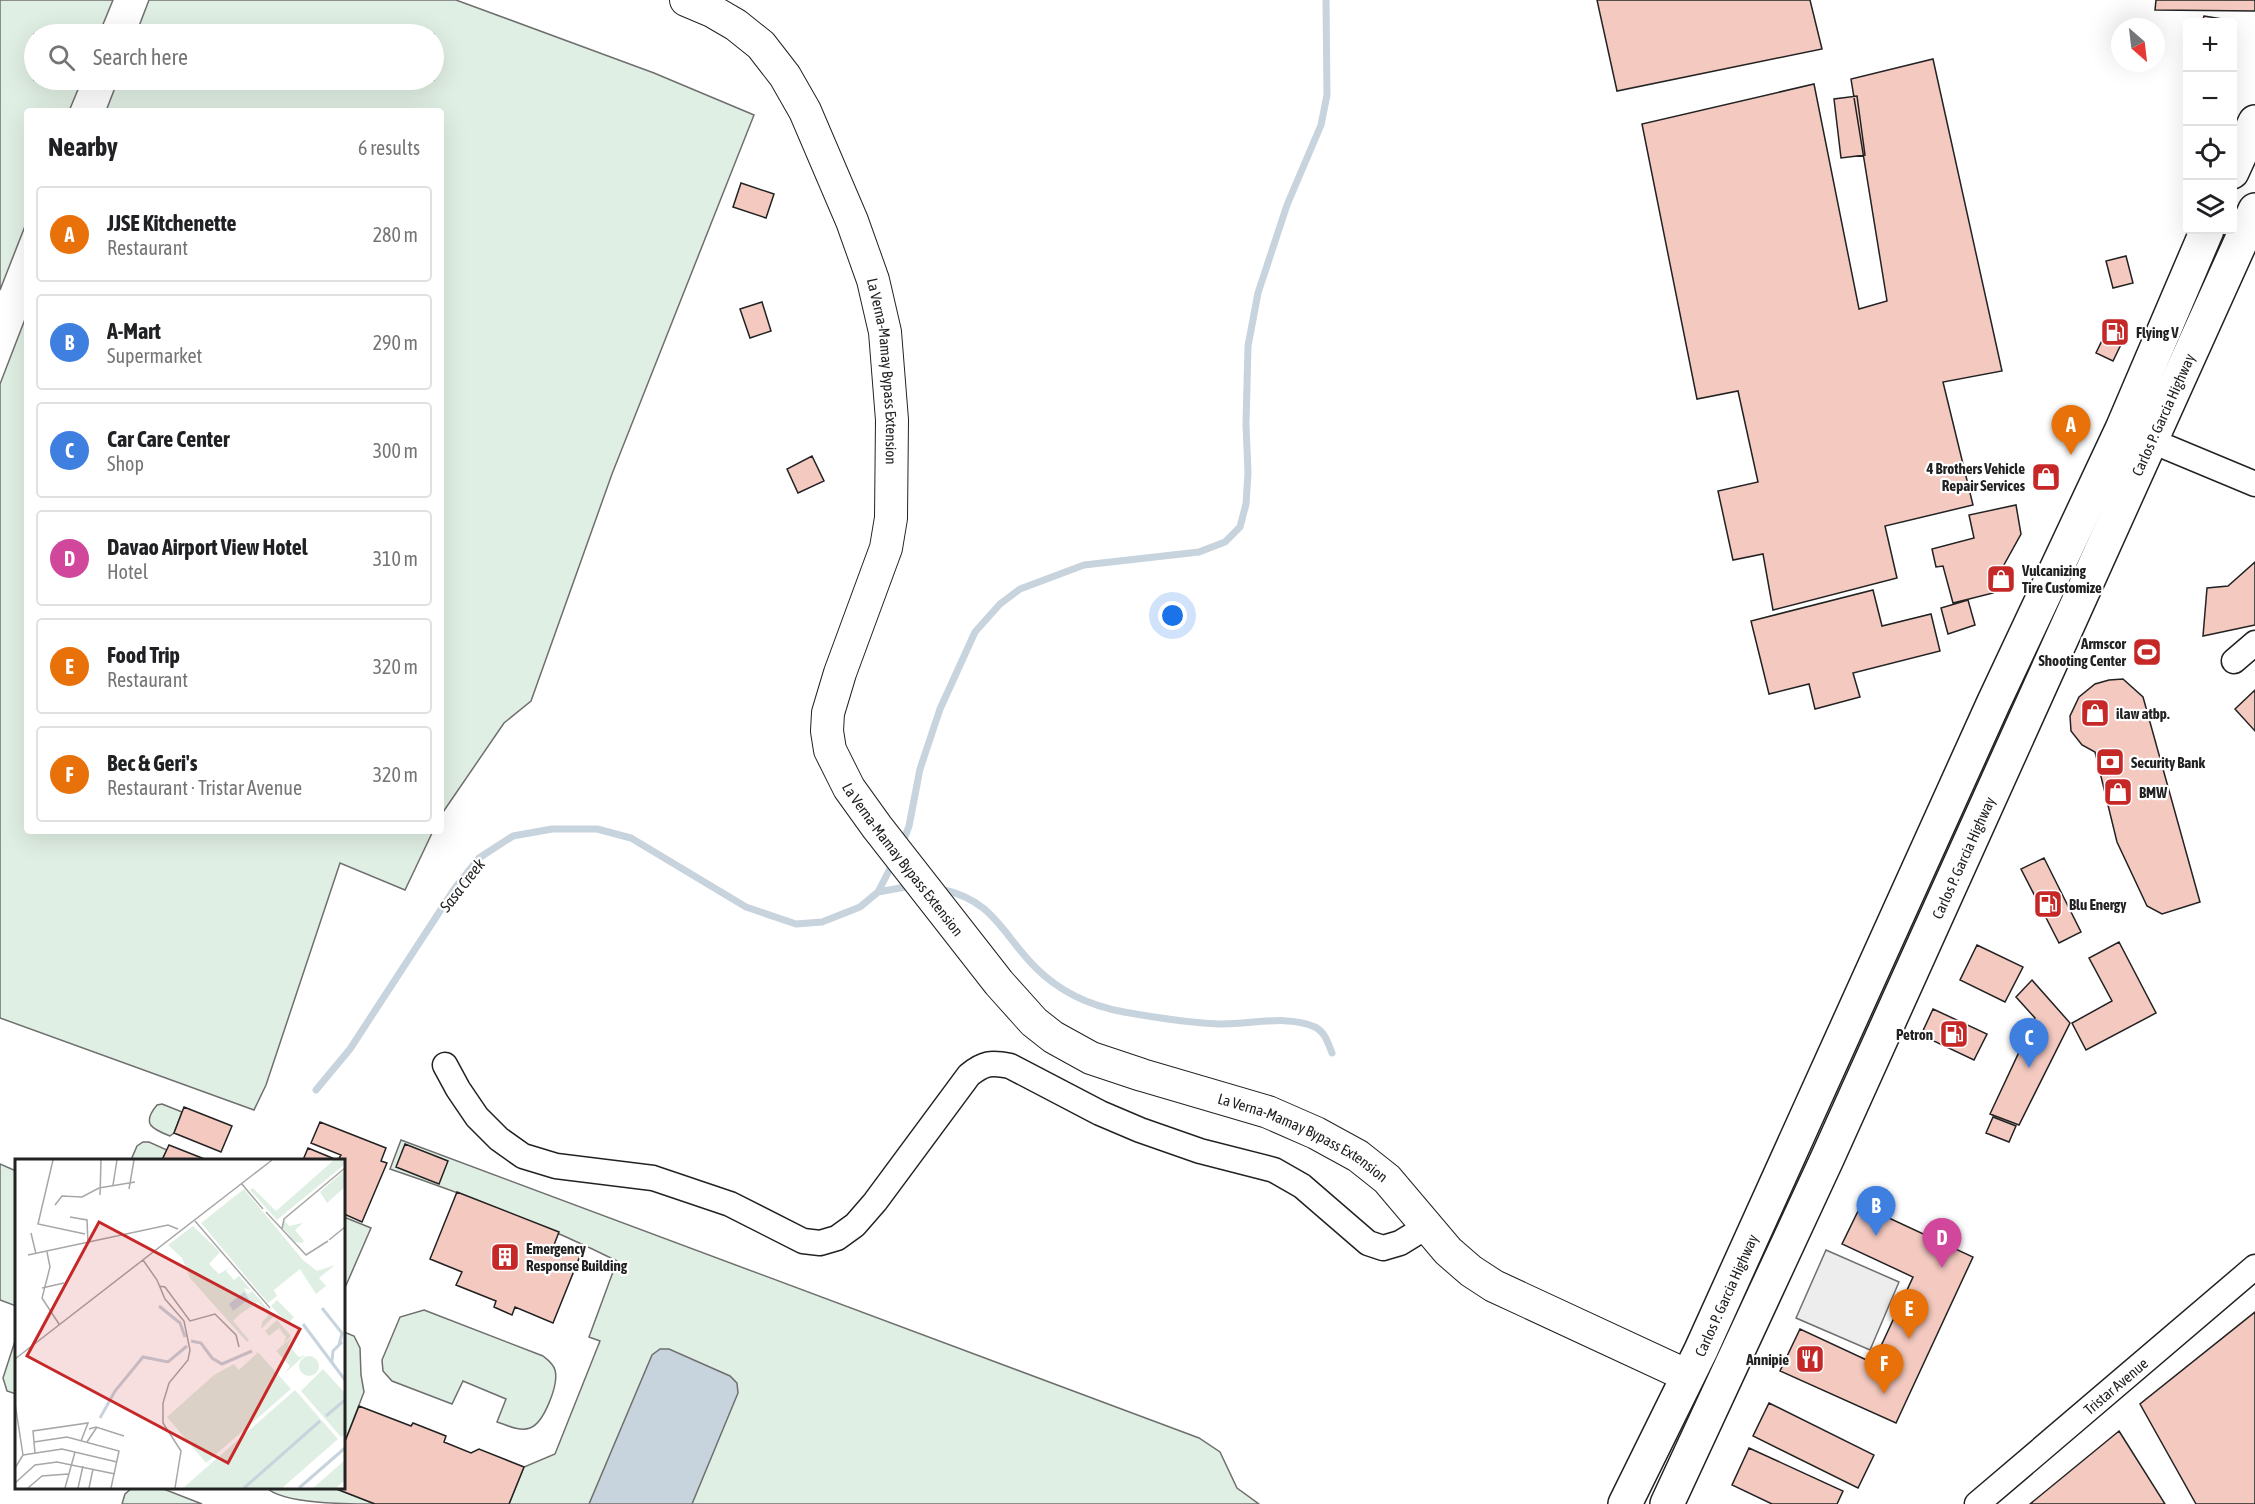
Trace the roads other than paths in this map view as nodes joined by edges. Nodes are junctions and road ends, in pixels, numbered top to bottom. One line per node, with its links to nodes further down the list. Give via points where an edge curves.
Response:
1 (686, 0): 11 (main road, La Verna-Mamay Bypass Extension, via 736,25 760,45 805,111 852,221 873,280 885,332 892,420 891,518 886,548 828,713 830,750 839,772 877,827 1034,1022 1091,1058 1268,1112 1316,1133 1358,1156 1387,1179)
2 (2255, 122): 3 (highway)
3 (2237, 161)
4 (2255, 210): 6 (highway, Carlos P. Garcia Highway)
5 (2205, 234): 6 (highway, Carlos P. Garcia Highway)
6 (2137, 435): 7 (street); 12 (highway, Carlos P. Garcia Highway, via 1993,704); 13 (highway, Carlos P. Garcia Highway)
7 (2255, 484)
8 (2255, 643): 9 (street)
9 (2234, 662)
10 (445, 1065): 11 (street, via 477,1117 523,1156 556,1166 653,1178 729,1204 803,1240 820,1243 837,1238 855,1225 969,1075 980,1066 995,1063 1010,1066 1140,1130 1274,1170 1302,1186 1368,1244 1383,1248)
11 (1426, 1227): 15 (main road, La Verna-Mamay Bypass Extension, via 1471,1271 1494,1286)
12 (1748, 1245): 13 (highway); 15 (highway, Carlos P. Garcia Highway)
13 (1780, 1260): 17 (highway, Carlos P. Garcia Highway)
14 (2254, 1269): 18 (street, Tristar Avenue)
15 (1688, 1376): 16 (highway, Carlos P. Garcia Highway)
16 (1625, 1504)
17 (1667, 1504)
18 (1977, 1504)

